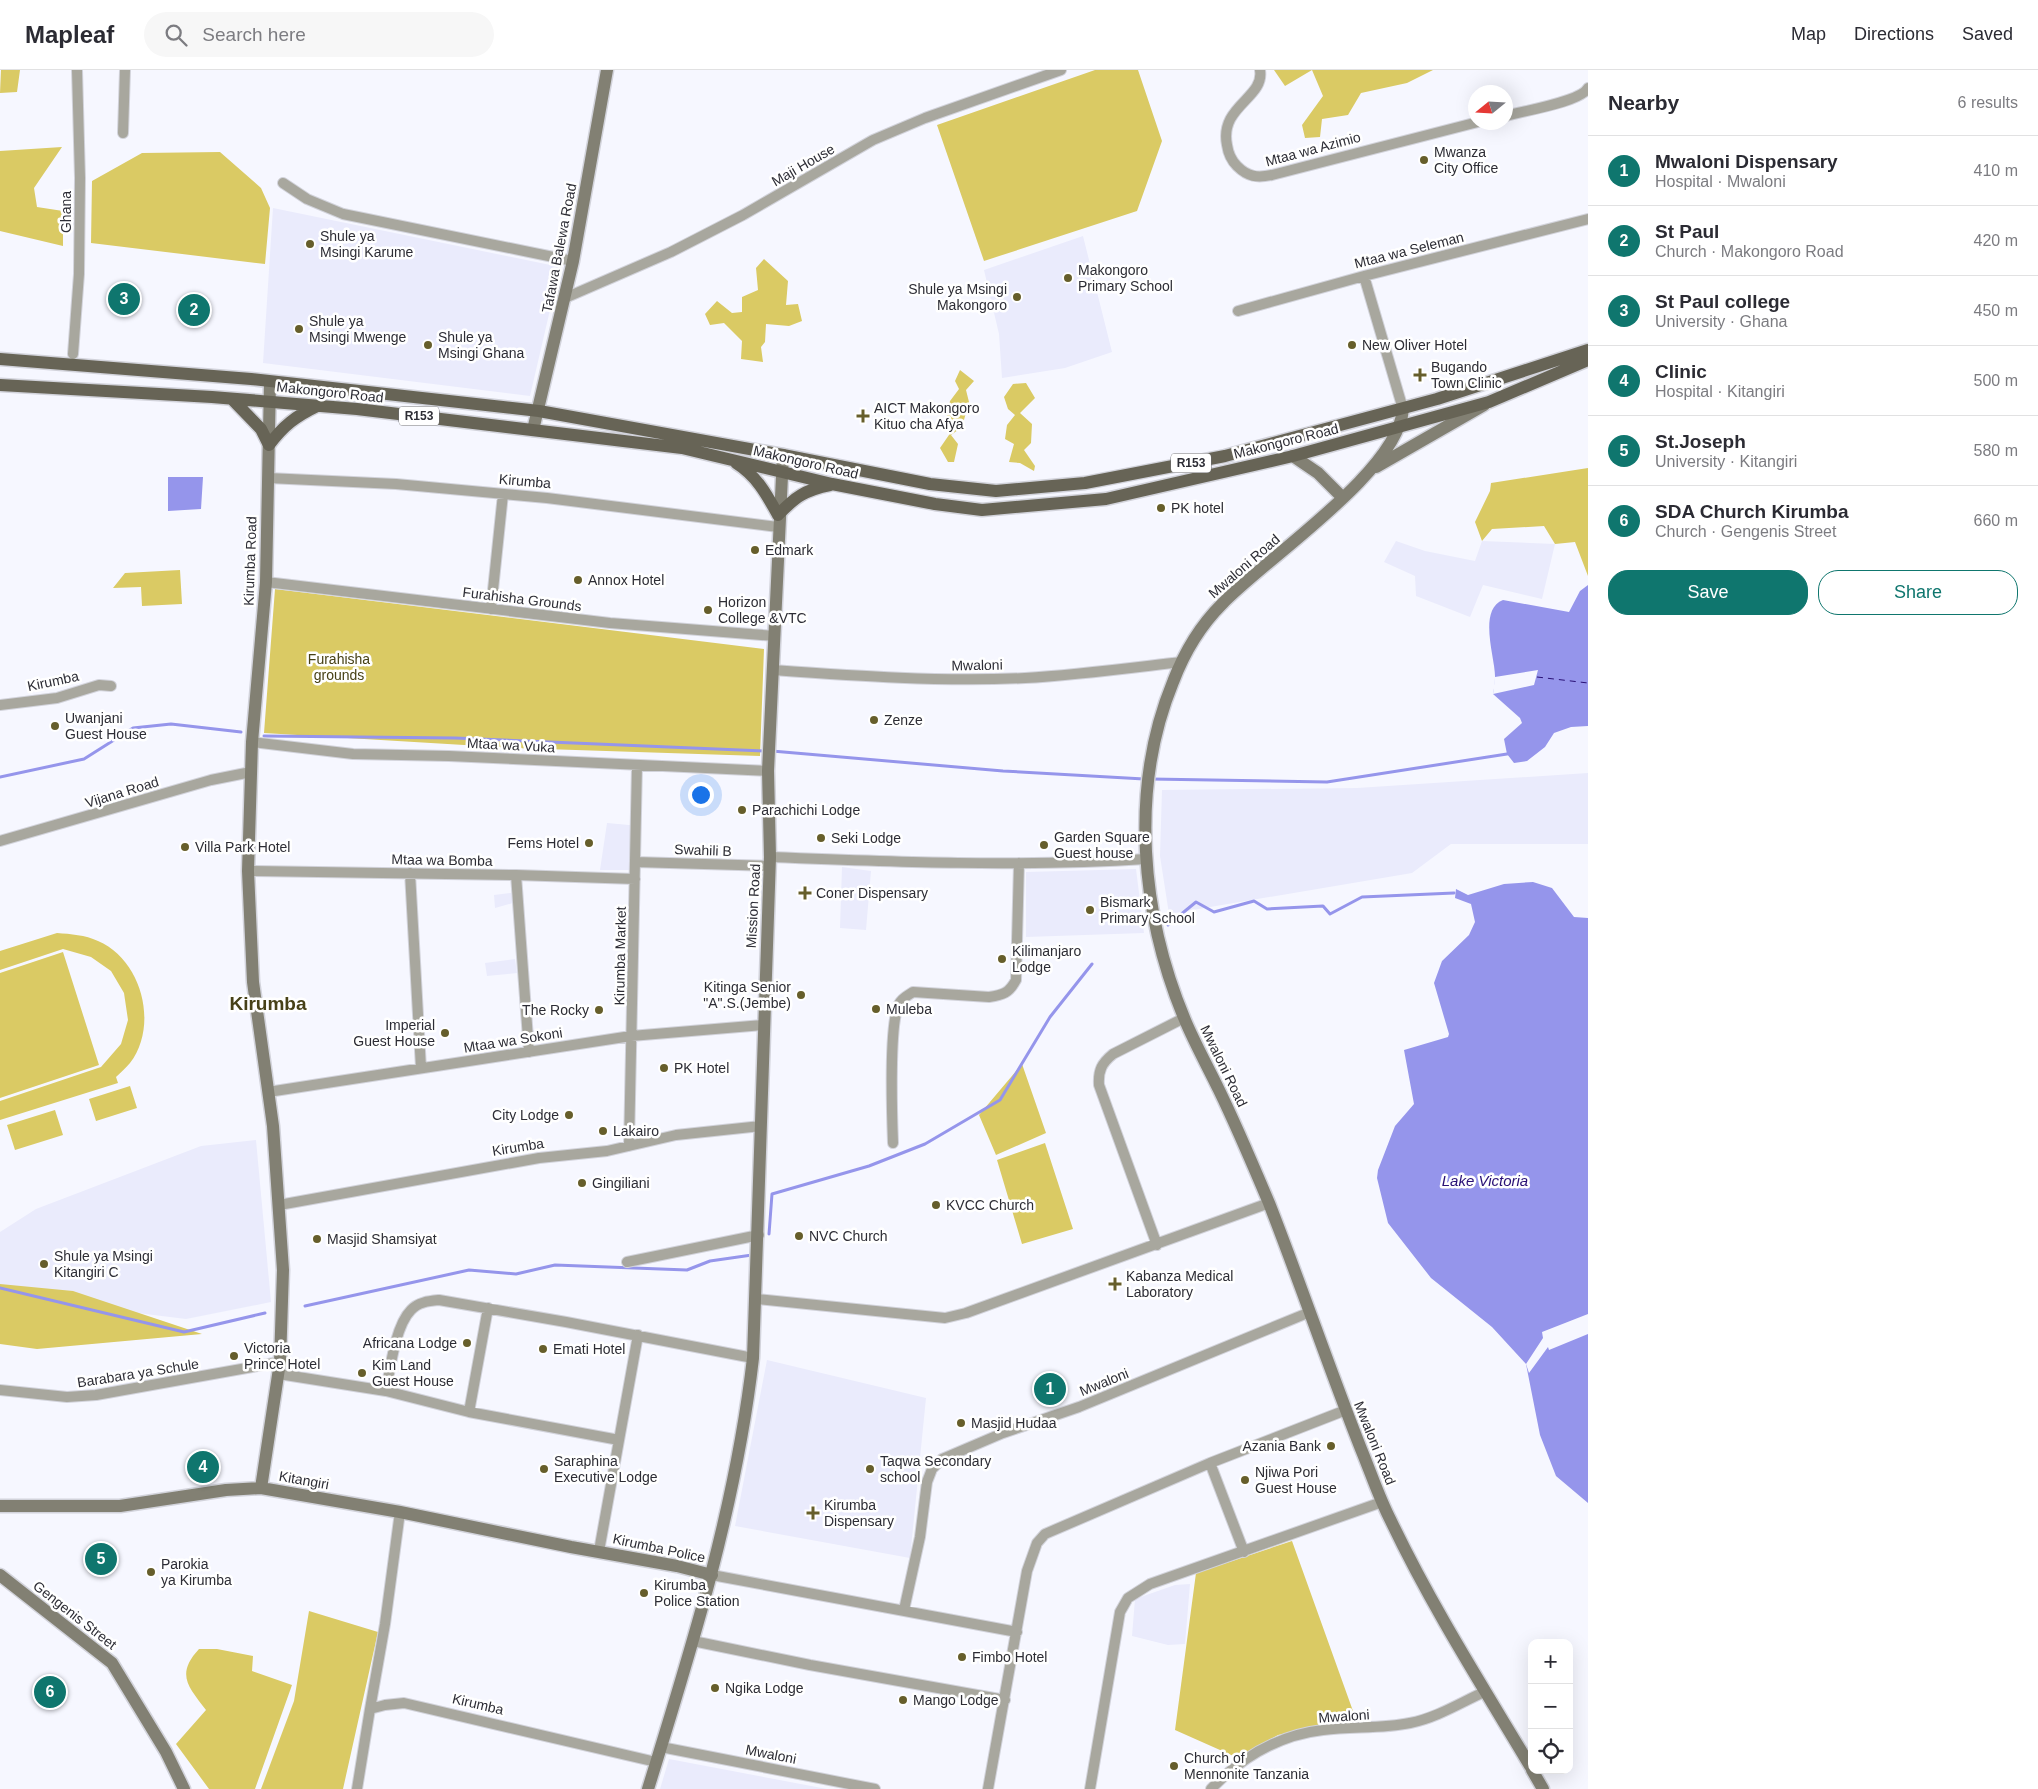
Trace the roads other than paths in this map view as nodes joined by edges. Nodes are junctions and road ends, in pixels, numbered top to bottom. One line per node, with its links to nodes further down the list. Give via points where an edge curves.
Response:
1 (76, 70): 17 (street, Ghana, via 80,255)
2 (125, 70): 9 (street)
3 (607, 70): 12 (street, Tafawa Balewa Road)
4 (1061, 70): 14 (street, Maji House, via 873,140 743,215 671,252)
5 (1260, 70): 8 (street, Mtaa wa Azimio, via 1256,89 1228,120 1225,135 1233,162 1250,176 1272,175)
6 (1587, 91): 7 (street, via 1572,99)
7 (1513, 114)
8 (1468, 125)
9 (123, 133)
10 (283, 182): 12 (street, via 307,198 342,214)
11 (1588, 220): 13 (street, Mtaa wa Seleman)
12 (573, 262): 14 (street, Tafawa Balewa Road)
13 (1364, 276): 15 (street, Mtaa wa Seleman); 26 (street)
14 (565, 298): 27 (street, Tafawa Balewa Road)
15 (1238, 311)
16 (1588, 350): 26 (main road, Makongoro Road / R153)
17 (73, 354)
18 (0, 359): 20 (main road, Makongoro Road / R153)
19 (1588, 360): 24 (main road, Makongoro Road / R153)
20 (270, 382): 23 (street, Kirumba Road); 27 (main road, Makongoro Road / R153)
21 (0, 384): 22 (main road, Makongoro Road / R153)
22 (232, 399): 23 (main road, Makongoro Road / R153); 30 (main road, via 261,430)
23 (269, 401): 25 (main road, Makongoro Road / R153); 30 (street, Kirumba Road)
24 (1489, 402): 28 (main road, Makongoro Road / R153); 35 (street)
25 (317, 406): 29 (main road, Makongoro Road / R153); 30 (main road, via 282,428)
26 (1403, 409): 28 (street, Mwaloni Road); 31 (main road, Makongoro Road / R153, via 1157,471 1085,483 1005,490 930,484)
27 (539, 411): 29 (street, Tafawa Balewa Road); 31 (main road, Makongoro Road / R153)
28 (1399, 428): 32 (main road, Makongoro Road / R153); 35 (street, Mwaloni Road, via 1388,448)
29 (533, 430): 33 (main road, Makongoro Road / R153, via 682,448)
30 (269, 445): 36 (street, Kirumba Road)
31 (783, 455): 34 (street, Mission Road)
32 (1293, 456): 37 (main road, Makongoro Road / R153, via 1106,499 982,510); 39 (street, via 1318,473)
33 (729, 459): 34 (main road, Makongoro Road / R153); 40 (main road, via 749,472 763,488)
34 (781, 471): 37 (main road, Makongoro Road / R153); 40 (street, Mission Road)
35 (1367, 472): 39 (street, Mwaloni Road)
36 (268, 478): 38 (street, Kirumba, via 396,484); 41 (street, Kirumba Road)
37 (832, 484): 40 (main road, via 795,497)
38 (503, 494): 40 (street, Kirumba); 42 (street)
39 (1342, 497): 44 (street, Mwaloni Road, via 1219,606)
40 (778, 521): 43 (street, Mission Road)
41 (266, 582): 42 (street, Furahisha Grounds); 48 (street, Kirumba Road)
42 (491, 609): 43 (street, Furahisha Grounds, via 620,624)
43 (774, 636): 45 (street, Mission Road)
44 (1181, 662): 45 (street, Mwaloni, via 1024,678 931,679); 53 (street, Mwaloni Road, via 1161,711 1148,765)
45 (773, 670): 50 (street, Mission Road)
46 (111, 686): 47 (street, Kirumba, via 99,685 57,698)
47 (0, 705)
48 (252, 742): 49 (street, Mtaa wa Vuka, via 353,754); 51 (street, Kirumba Road)
49 (637, 765): 50 (street, Mtaa wa Vuka); 55 (street, Kirumba Market)
50 (769, 765): 54 (street, Mission Road)
51 (252, 772): 52 (street, Vijana Road, via 211,780); 57 (street, Kirumba Road)
52 (0, 841)
53 (1146, 859): 56 (street); 61 (street, Mwaloni Road, via 1162,949)
54 (770, 861): 55 (street, Swahili B); 56 (street); 62 (street, Mission Road)
55 (635, 862): 60 (street, Kirumba Market)
56 (1019, 863): 68 (street, via 1016,980 1010,991 990,997 913,992 898,1006)
57 (248, 871): 58 (street, Mtaa wa Bomba); 66 (street, Kirumba Road, via 253,982)
58 (410, 873): 59 (street, Mtaa wa Bomba); 65 (street)
59 (516, 875): 60 (street, Mtaa wa Bomba); 64 (street)
60 (635, 879): 63 (street, Kirumba Market)
61 (1184, 1018): 70 (street, Mwaloni Road); 73 (street, via 1113,1054 1099,1073 1099,1084)
62 (763, 1025): 63 (street, Mtaa wa Sokoni); 67 (street, Mission Road)
63 (631, 1036): 64 (street, Mtaa wa Sokoni); 69 (street, Kirumba Market)
64 (529, 1052): 65 (street, Mtaa wa Sokoni)
65 (421, 1068): 66 (street, Mtaa wa Sokoni)
66 (268, 1092): 71 (street, Kirumba Road)
67 (761, 1126): 69 (street, Kirumba, via 676,1136); 72 (street, Mission Road)
68 (892, 1143)
69 (629, 1146): 71 (street, Kirumba, via 607,1152 530,1160)
70 (1269, 1203): 73 (street); 77 (street, Mwaloni Road)
71 (279, 1205): 80 (street, Kirumba Road, via 283,1270)
72 (759, 1235): 74 (street); 75 (street, Mission Road)
73 (1157, 1245): 75 (street, via 945,1318)
74 (627, 1262)
75 (757, 1299): 79 (street, Mission Road)
76 (488, 1308): 78 (street); 82 (street, via 440,1300 424,1302 411,1310 402,1326); 84 (street)
77 (1310, 1312): 83 (street, Mwaloni Road); 95 (street, Mwaloni, via 942,1459 932,1469 927,1482 920,1537)
78 (638, 1336): 79 (street); 85 (street, Kirumba Police)
79 (753, 1358): 94 (street, Kirumba Police, via 740,1453)
80 (279, 1368): 81 (street, Barabara ya Schule, via 96,1395 67,1397); 82 (street, Barabara ya Schule); 87 (street, Kirumba Road)
81 (0, 1390)
82 (386, 1391): 84 (street)
83 (1346, 1410): 86 (street); 88 (street, Mwaloni Road)
84 (469, 1412): 85 (street)
85 (619, 1440): 91 (street, Kirumba Police)
86 (1210, 1463): 92 (street); 96 (street, via 1045,1534 1037,1543 1027,1571)
87 (261, 1488): 89 (street, Kitangiri, via 120,1506); 90 (street, Kitangiri)
88 (1382, 1502): 92 (street); 98 (street, Mwaloni Road)
89 (0, 1506)
90 (400, 1512): 91 (street, Kitangiri); 100 (street, via 386,1624)
91 (599, 1551): 94 (street, Kirumba Police)
92 (1244, 1552): 111 (street, via 1150,1584 1128,1598 1120,1612 1114,1638)
93 (0, 1575): 106 (street, Gengenis Street, via 112,1663 166,1752)
94 (712, 1575): 95 (street); 97 (street)
95 (904, 1610): 96 (street)
96 (1017, 1632): 99 (street)
97 (693, 1641): 99 (street); 101 (street)
98 (1484, 1692): 103 (street, Mwaloni Road); 105 (street, Mwaloni, via 1412,1723 1323,1730 1293,1736 1254,1753)
99 (1005, 1700): 110 (street)
100 (370, 1709): 102 (street, Kirumba, via 404,1703); 107 (street)
101 (661, 1747): 102 (street); 109 (street, Mwaloni)
102 (656, 1762): 108 (street)
103 (1528, 1764)
104 (1534, 1774): 112 (street, Mwaloni Road)
105 (1215, 1788)
106 (184, 1789)
107 (357, 1789)
108 (648, 1789)
109 (875, 1789)
110 (988, 1789)
111 (1090, 1789)
112 (1543, 1789)

